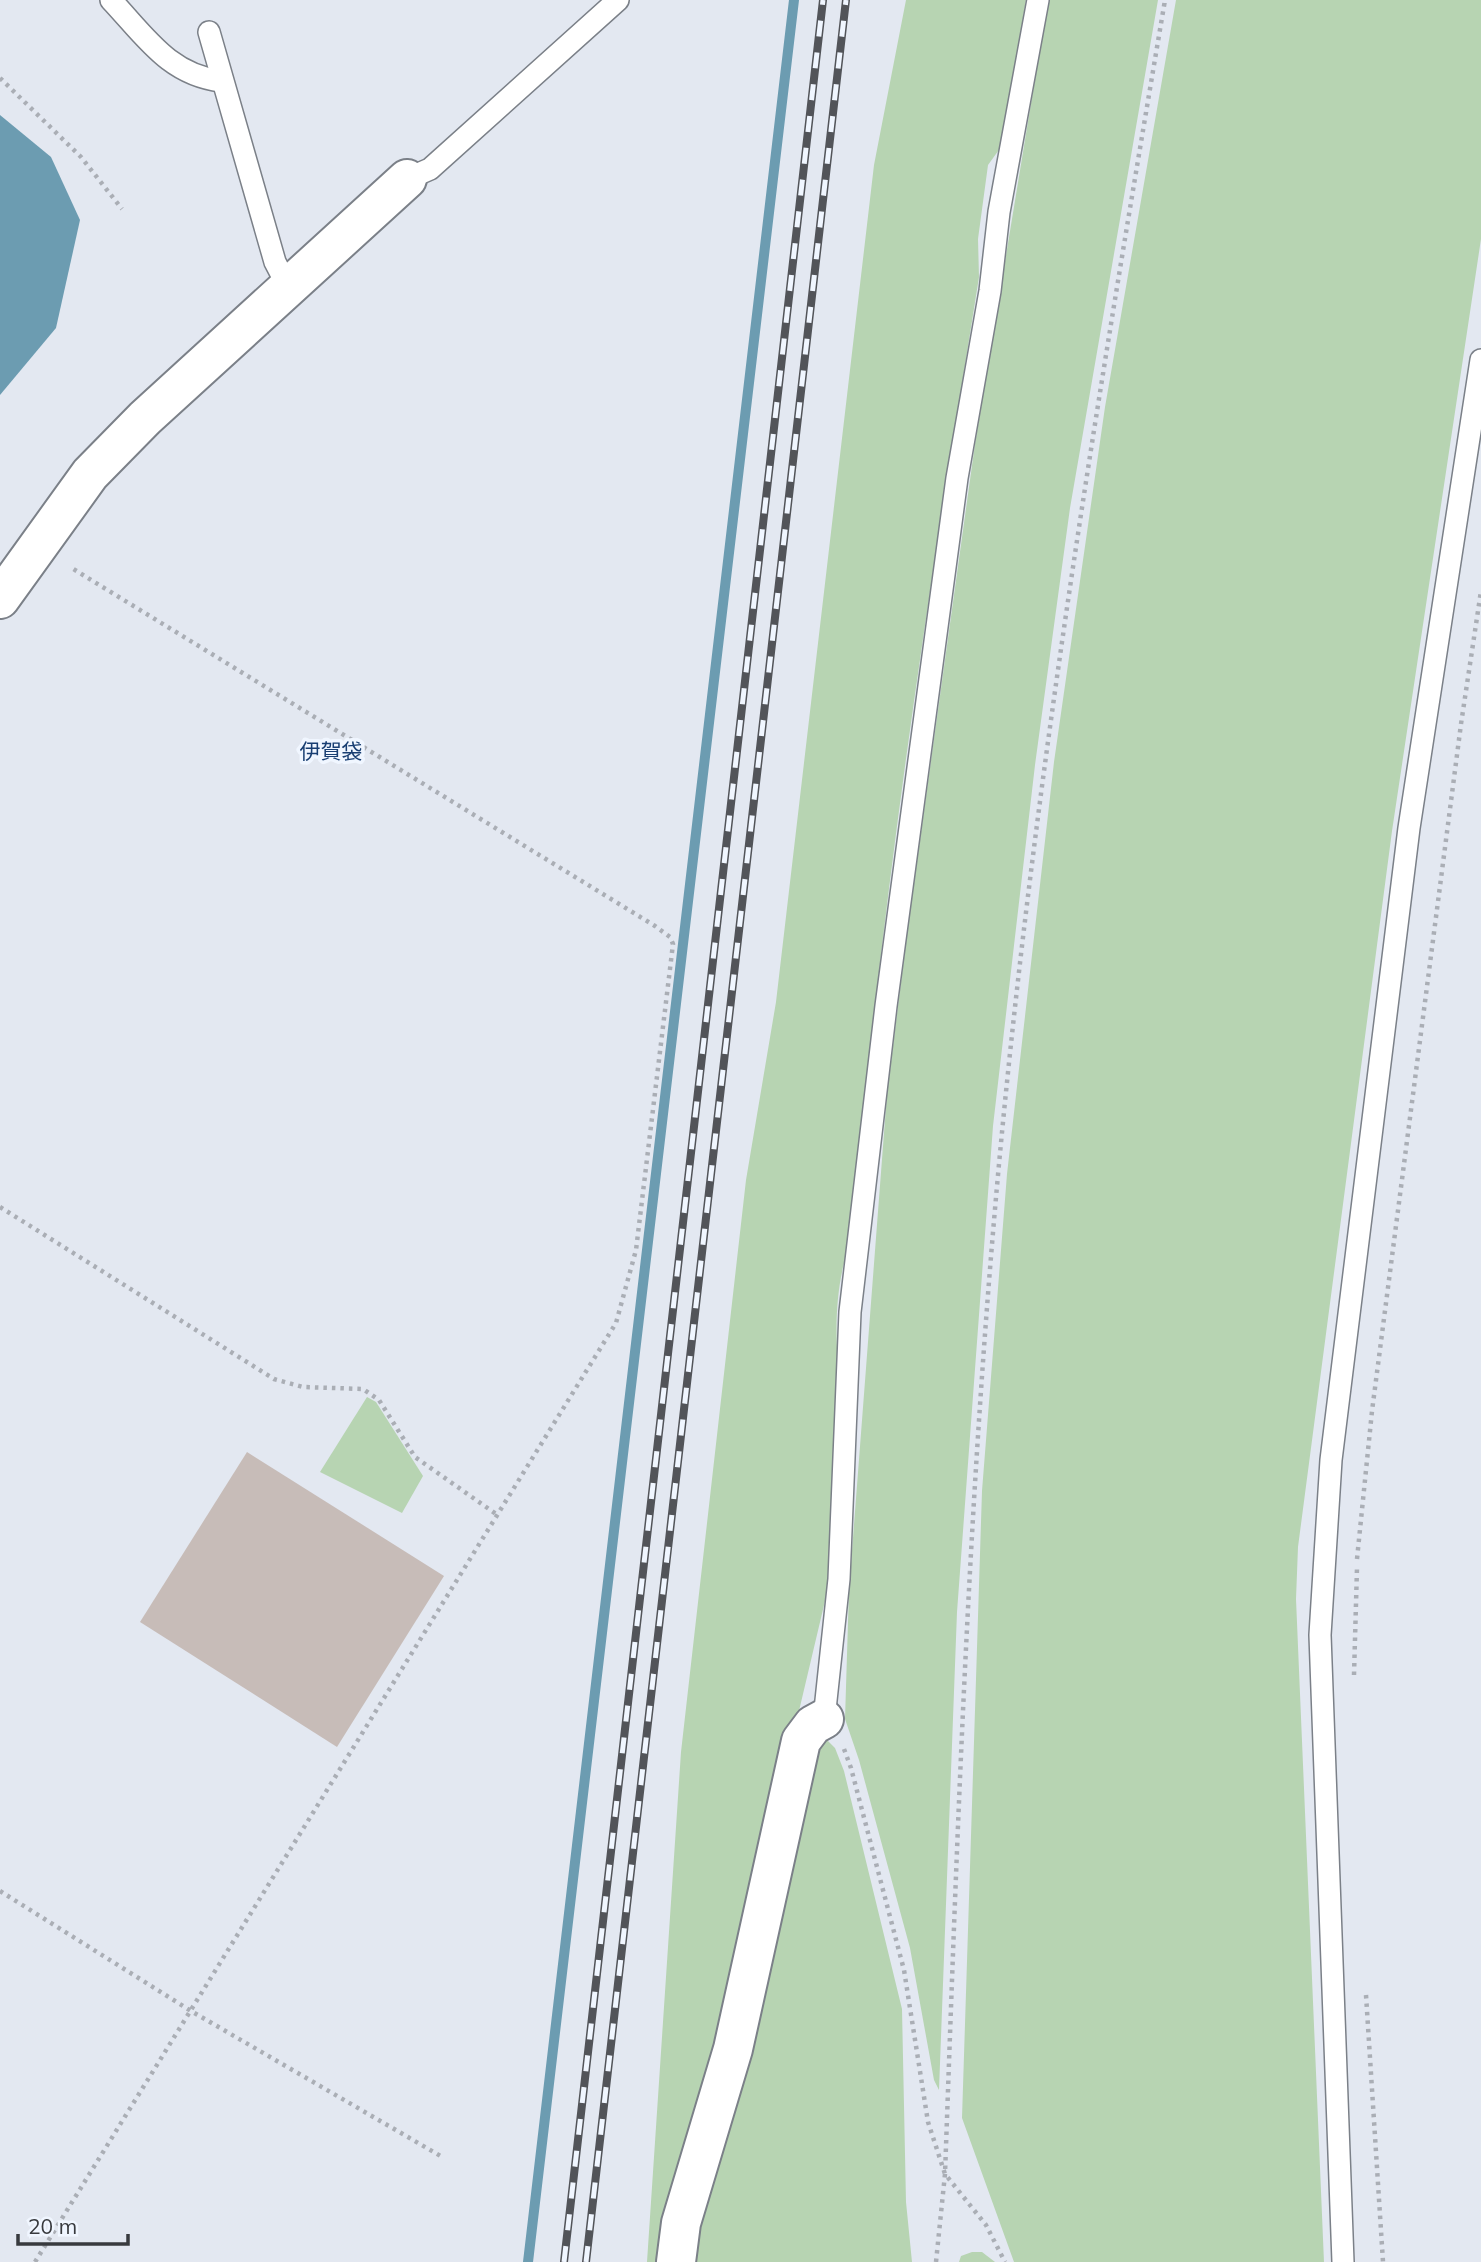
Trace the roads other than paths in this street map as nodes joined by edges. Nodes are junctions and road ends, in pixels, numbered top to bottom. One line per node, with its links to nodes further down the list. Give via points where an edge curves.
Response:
1 (111, 0): 5 (lane, via 173,66 198,78)
2 (618, 0): 6 (lane, via 430,169)
3 (1038, 0): 10 (lane, via 957,478 886,1006 850,1312 839,1579)
4 (209, 32): 5 (lane)
5 (221, 81): 7 (lane, via 275,262)
6 (407, 179): 7 (street)
7 (288, 287): 9 (street, via 90,474)
8 (1481, 360): 12 (lane, via 1409,828 1331,1460 1320,1635)
9 (0, 599)
10 (824, 1719): 11 (street, via 801,1741 733,2049 681,2222)
11 (676, 2262)
12 (1343, 2262)

